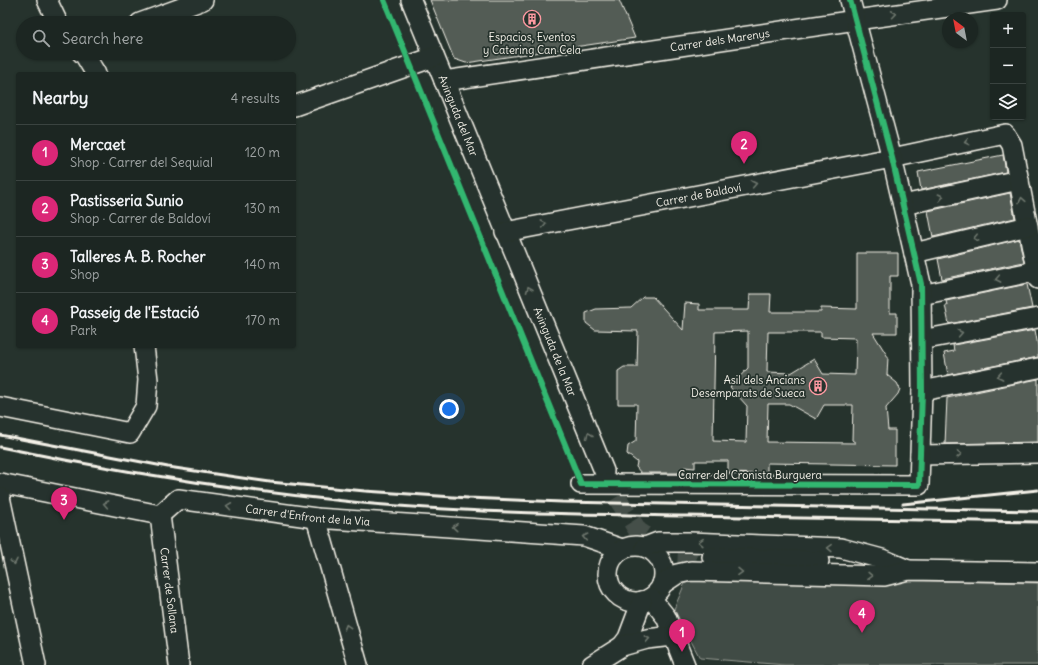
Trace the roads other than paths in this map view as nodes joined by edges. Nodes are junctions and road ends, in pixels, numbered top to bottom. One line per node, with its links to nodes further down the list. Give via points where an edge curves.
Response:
1 (47, 0): 6 (street)
2 (203, 0): 7 (street)
3 (411, 0): 9 (street, Avinguda del Mar)
4 (850, 0): 8 (street)
5 (997, 0): 8 (street, Carrer dels Marenys, one-way to 5)
6 (55, 16)
7 (159, 16)
8 (856, 20): 12 (street, Carrer dels Marenys); 14 (street)
9 (434, 57): 12 (street, Avinguda del Mar); 13 (street)
10 (88, 60): 11 (street)
11 (95, 72)
12 (444, 81): 18 (street, Avinguda del Mar)
13 (296, 105)
14 (892, 158): 15 (street, Carrer de Baldoví, one-way to 14, via 1012,145 1005,134); 16 (street); 18 (street, Carrer de Baldoví, one-way to 14)
15 (1019, 180): 16 (street, one-way to 15); 17 (street, one-way to 15)
16 (903, 205): 19 (street)
17 (1028, 226): 19 (street, one-way to 19); 20 (street)
18 (505, 232): 30 (street, Avinguda de la Mar, one-way to 18)
19 (914, 252): 21 (street)
20 (1037, 275): 21 (street, one-way to 21)
21 (921, 295): 23 (street)
22 (1038, 318): 23 (street, one-way to 22)
23 (921, 340): 26 (street)
24 (144, 348): 27 (street, via 148,380 146,406 130,433)
25 (1038, 368): 26 (street, one-way to 26)
26 (922, 391): 29 (street)
27 (0, 407)
28 (1038, 453): 29 (street, one-way to 28)
29 (920, 454): 32 (street, Carrer del Cronista Burguera, via 919,486)
30 (604, 471)
31 (0, 483): 34 (street, one-way to 31)
32 (581, 484)
33 (0, 497): 45 (street, one-way to 45)
34 (160, 515): 35 (street, Carrer d'Enfront de la Via, one-way to 34, via 178,499); 46 (street, Carrer de Sollana)
35 (316, 518): 37 (street, Carrer d'Enfront de la Via, one-way to 35, via 584,536); 47 (street, one-way to 35)
36 (646, 547): 37 (street, via 638,545); 39 (street, one-way to 36, via 841,548 690,542 658,542); 42 (street, via 662,562 664,569 664,576)
37 (622, 549): 42 (street, via 616,553 607,571 612,590 629,602)
38 (712, 557): 39 (street, via 849,562)
39 (882, 559): 40 (street)
40 (908, 570): 41 (street); 42 (street, one-way to 40, via 677,574 691,571 884,576)
41 (1038, 572)
42 (652, 594): 43 (street); 44 (street)
43 (674, 636): 44 (street, one-way to 43, via 647,639); 49 (street)
44 (622, 646): 48 (street)
45 (36, 665)
46 (179, 665)
47 (358, 665)
48 (592, 665)
49 (685, 665)

